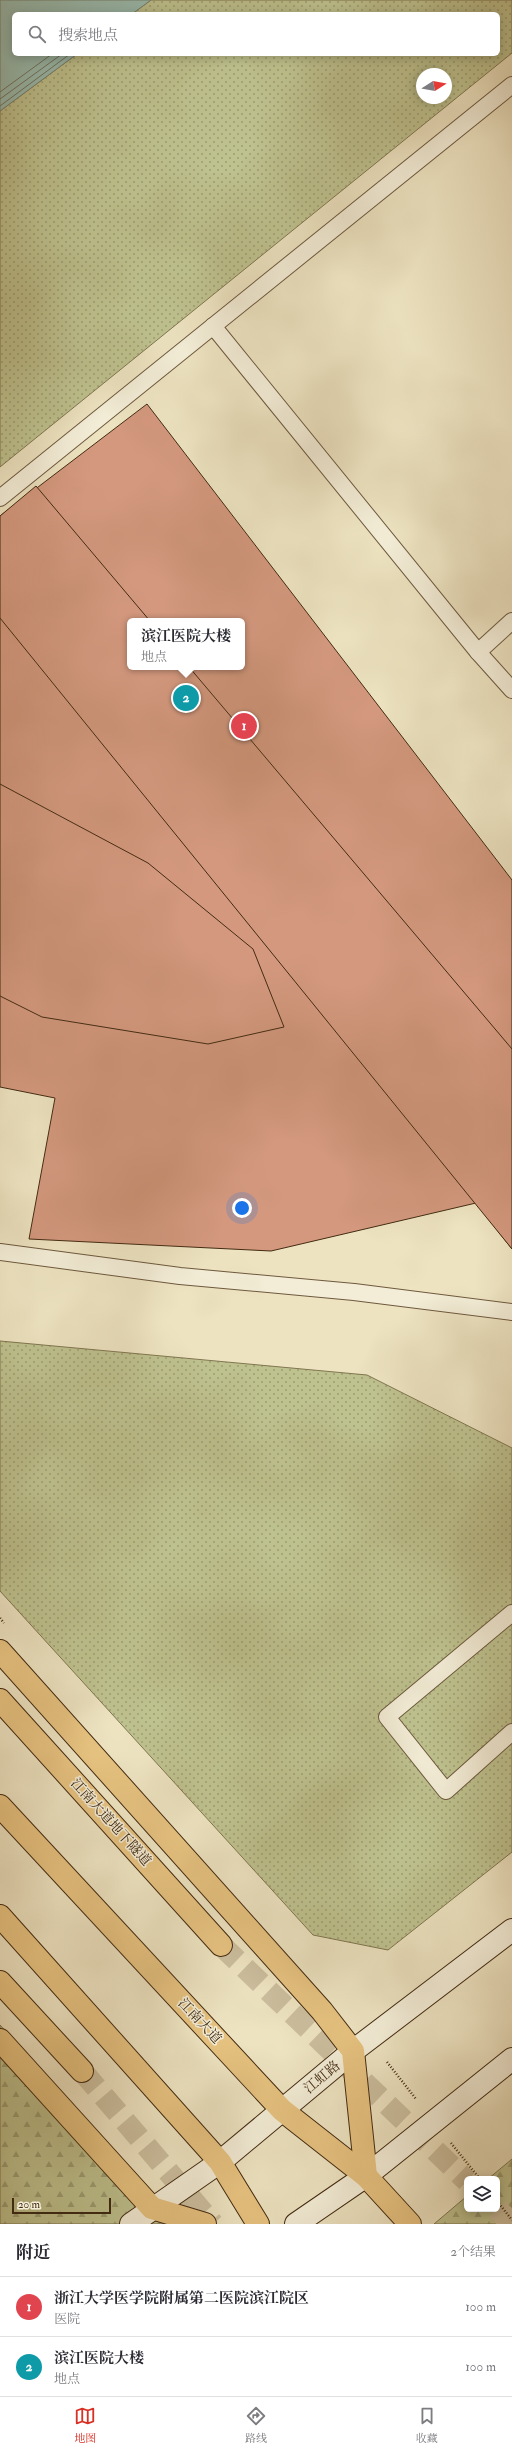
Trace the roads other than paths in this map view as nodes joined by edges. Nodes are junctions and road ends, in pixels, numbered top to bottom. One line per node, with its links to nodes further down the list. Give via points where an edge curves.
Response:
1 (512, 86): 2 (lane)
2 (213, 326): 3 (lane); 5 (lane)
3 (0, 498)
4 (512, 621): 5 (lane)
5 (478, 652): 6 (lane)
6 (512, 690)
7 (0, 1252): 8 (lane, via 180,1276 354,1292)
8 (512, 1312)
9 (512, 1614): 12 (lane, via 387,1716 446,1791)
10 (0, 1651): 19 (main road, via 322,2011)
11 (0, 1700): 16 (main road, 江南大道地下隧道)
12 (512, 1732)
13 (0, 1806): 22 (main road, 江南大道)
14 (0, 1916): 23 (main road)
15 (512, 1930): 19 (main road, 江虹路)
16 (221, 1945)
17 (0, 1982): 21 (main road)
18 (0, 2040): 25 (main road)
19 (353, 2051): 22 (main road, 江虹路); 24 (main road)
20 (512, 2059): 24 (main road)
21 (82, 2071)
22 (282, 2110): 23 (main road, 江虹路); 24 (main road, 江南大道)
23 (220, 2162): 25 (main road, 江虹路); 28 (main road)
24 (366, 2176): 29 (main road); 30 (main road, 江南大道)
25 (152, 2208): 26 (main road, 江虹路); 27 (main road)
26 (131, 2224)
27 (206, 2224)
28 (258, 2224)
29 (296, 2224)
30 (410, 2224)

